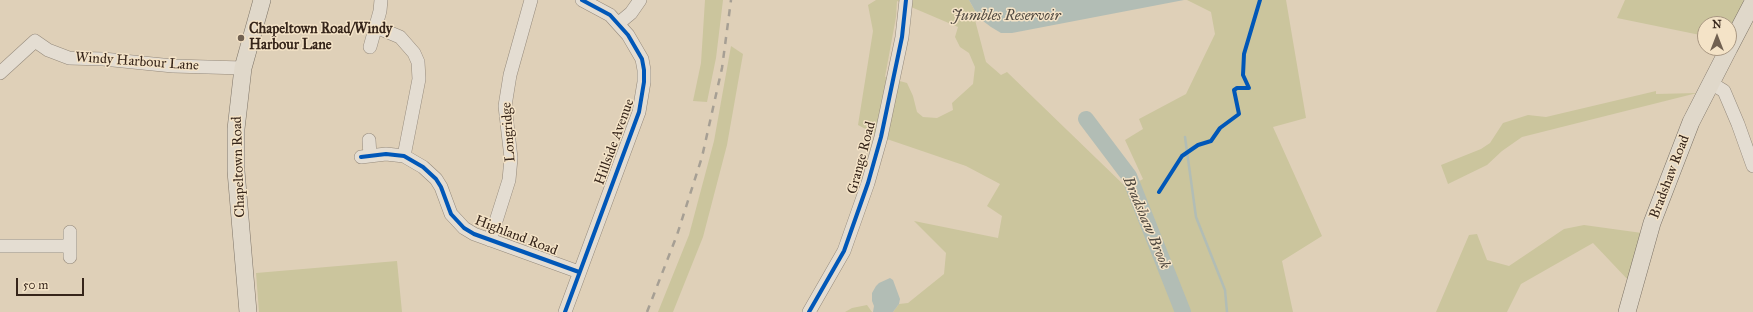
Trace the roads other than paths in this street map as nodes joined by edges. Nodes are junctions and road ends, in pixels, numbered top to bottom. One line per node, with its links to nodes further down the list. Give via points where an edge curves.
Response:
1 (262, 0): 13 (main road, Chapeltown Road)
2 (381, 0): 9 (street)
3 (531, 0): 20 (street, Longridge, via 510,75 505,106 511,158 509,180)
4 (582, 0): 8 (street, Hillside Avenue, via 602,10)
5 (640, 0): 8 (street, via 631,13)
6 (906, 0): 25 (street, Grange Road, via 902,37 881,137 868,183 844,251)
7 (1753, 2): 10 (main road, Bradshaw Road)
8 (619, 23): 22 (street, Hillside Avenue, via 642,59 644,92 639,112)
9 (376, 27): 11 (street); 17 (street, via 400,37 414,53 418,62 419,79)
10 (1737, 33)
11 (370, 47)
12 (1725, 56): 15 (main road, Bradshaw Road)
13 (242, 68): 14 (street, Windy Harbour Lane, via 69,58 35,41); 23 (main road, Chapeltown Road, via 237,106 236,150)
14 (0, 73)
15 (1711, 83): 18 (street, via 1724,92); 26 (main road, Bradshaw Road, via 1691,122 1652,223)
16 (369, 140): 17 (street, Highland Road, via 366,157 394,154)
17 (404, 156): 20 (street, Highland Road, via 423,167 436,179 451,214 457,221 474,234)
18 (1753, 166)
19 (70, 232): 21 (street, via 70,251)
20 (490, 240): 22 (street, Highland Road)
21 (0, 246)
22 (579, 272): 24 (street, Hillside Avenue)
23 (248, 312)
24 (564, 312)
25 (810, 312)
26 (1627, 312)

